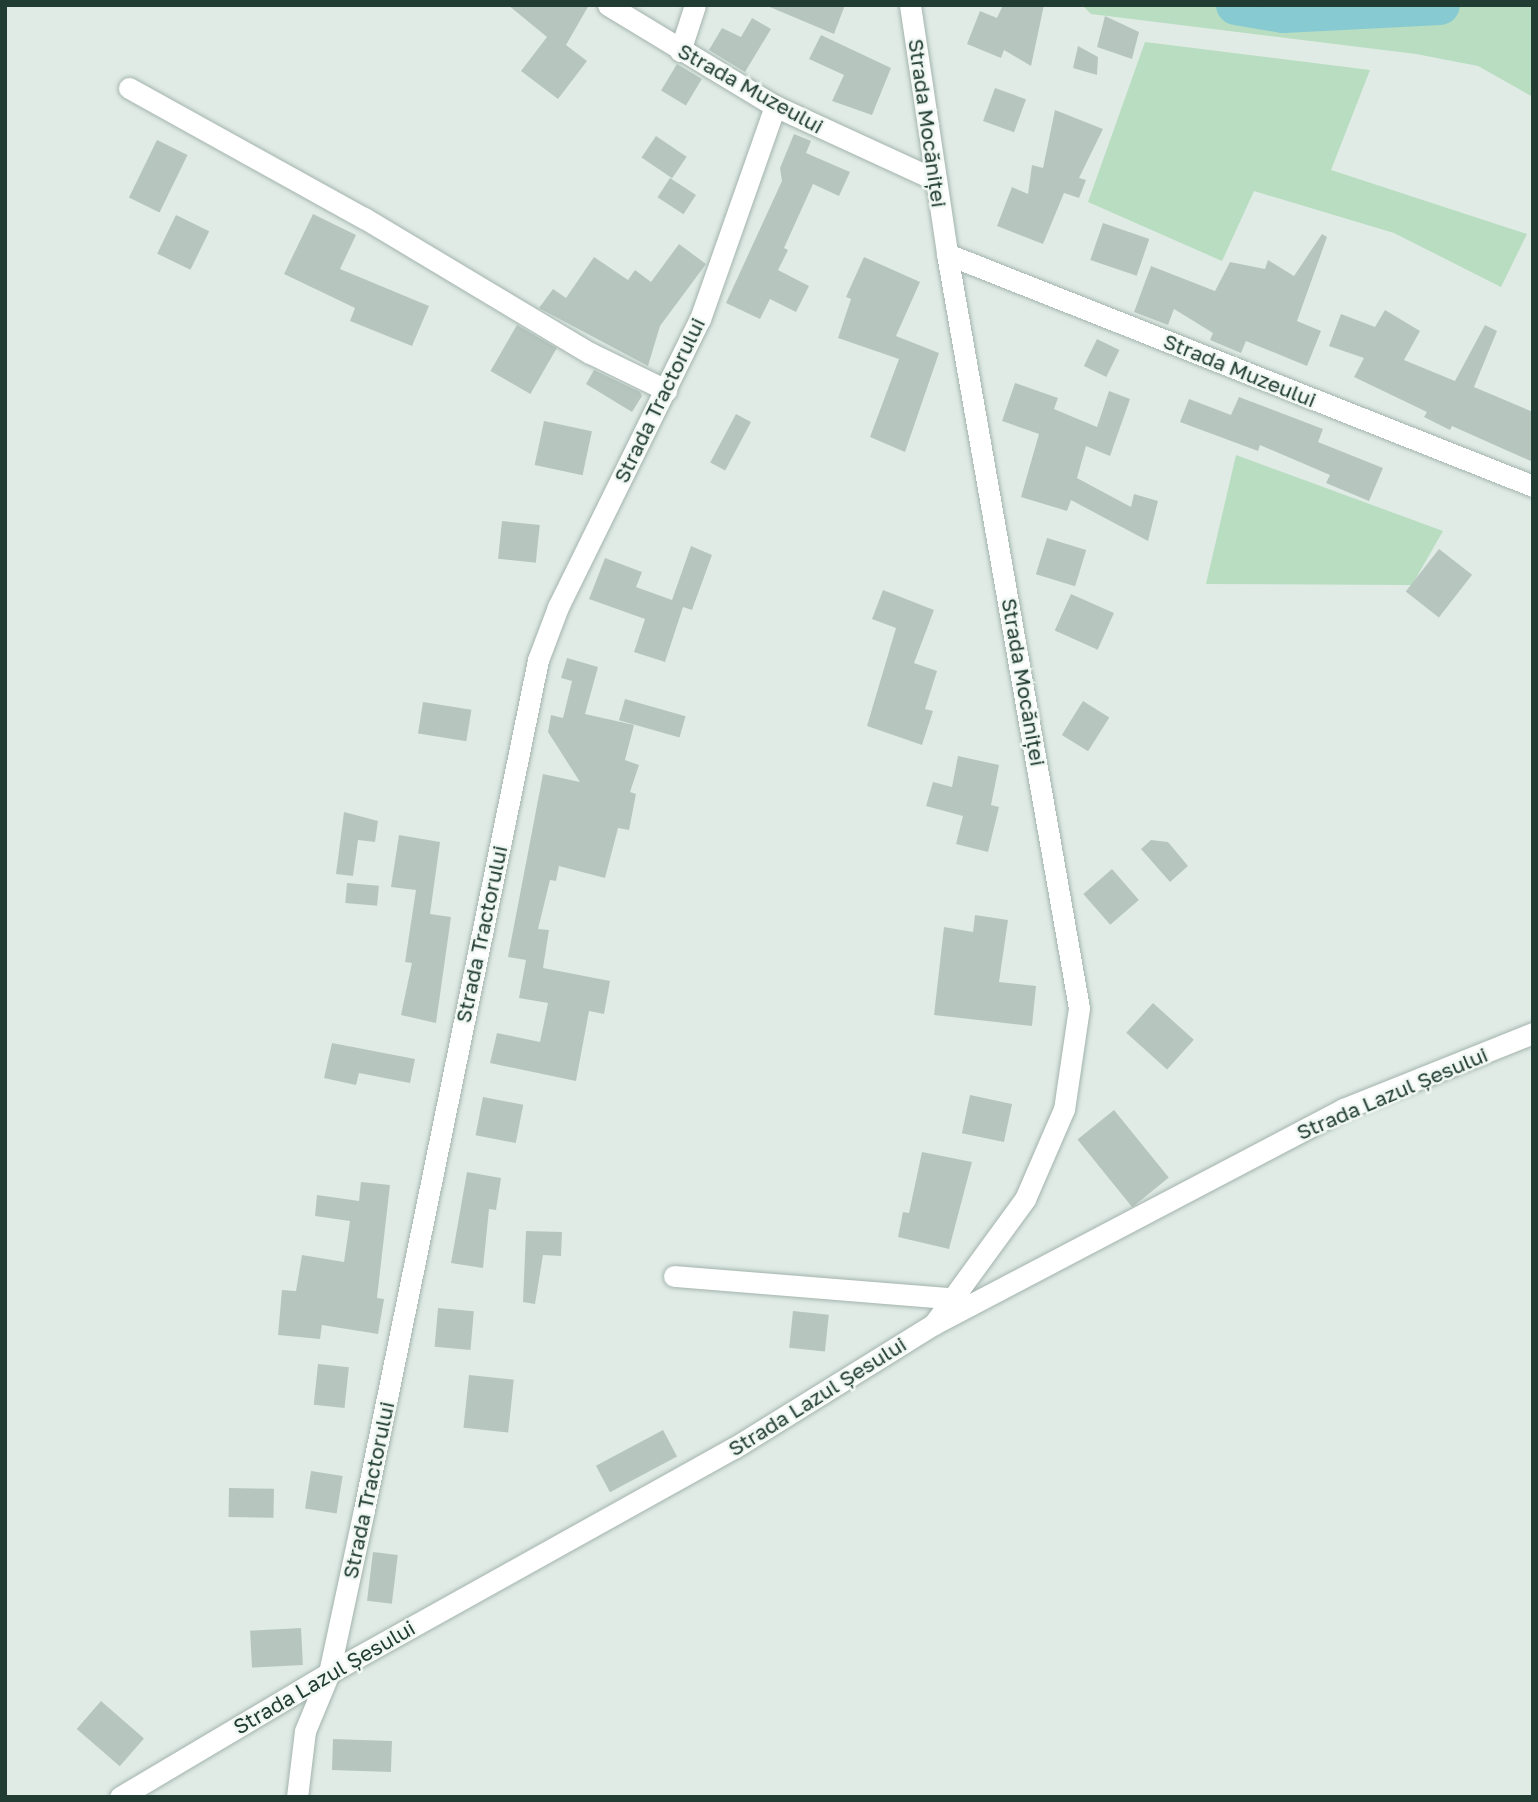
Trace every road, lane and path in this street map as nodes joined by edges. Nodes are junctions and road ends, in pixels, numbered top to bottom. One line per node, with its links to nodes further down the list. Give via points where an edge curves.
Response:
1 (607, 5): 4 (street, Strada Muzeului)
2 (695, 5): 4 (street)
3 (910, 5): 7 (street, Strada Mocăniței)
4 (680, 51): 6 (street, Strada Muzeului)
5 (130, 88): 9 (street, via 364,218 590,353)
6 (775, 106): 7 (street, Strada Muzeului); 9 (street, Strada Tractorului, via 700,319)
7 (936, 180): 8 (street, Strada Mocăniței)
8 (947, 254): 10 (street, Strada Muzeului); 13 (street, Strada Mocăniței, via 1079,1008 1064,1109 1025,1199)
9 (666, 390): 15 (street, Strada Tractorului, via 558,607 538,660)
10 (1533, 486)
11 (1533, 1033): 14 (street, Strada Lazul Șesului, via 1343,1109)
12 (674, 1276): 13 (street)
13 (950, 1298): 14 (street, Strada Mocăniței)
14 (934, 1324): 15 (street, Strada Lazul Șesului, via 734,1448)
15 (329, 1673): 16 (street, Strada Lazul Șesului); 17 (street, Strada Tractorului, via 305,1731)
16 (120, 1797)
17 (297, 1797)

